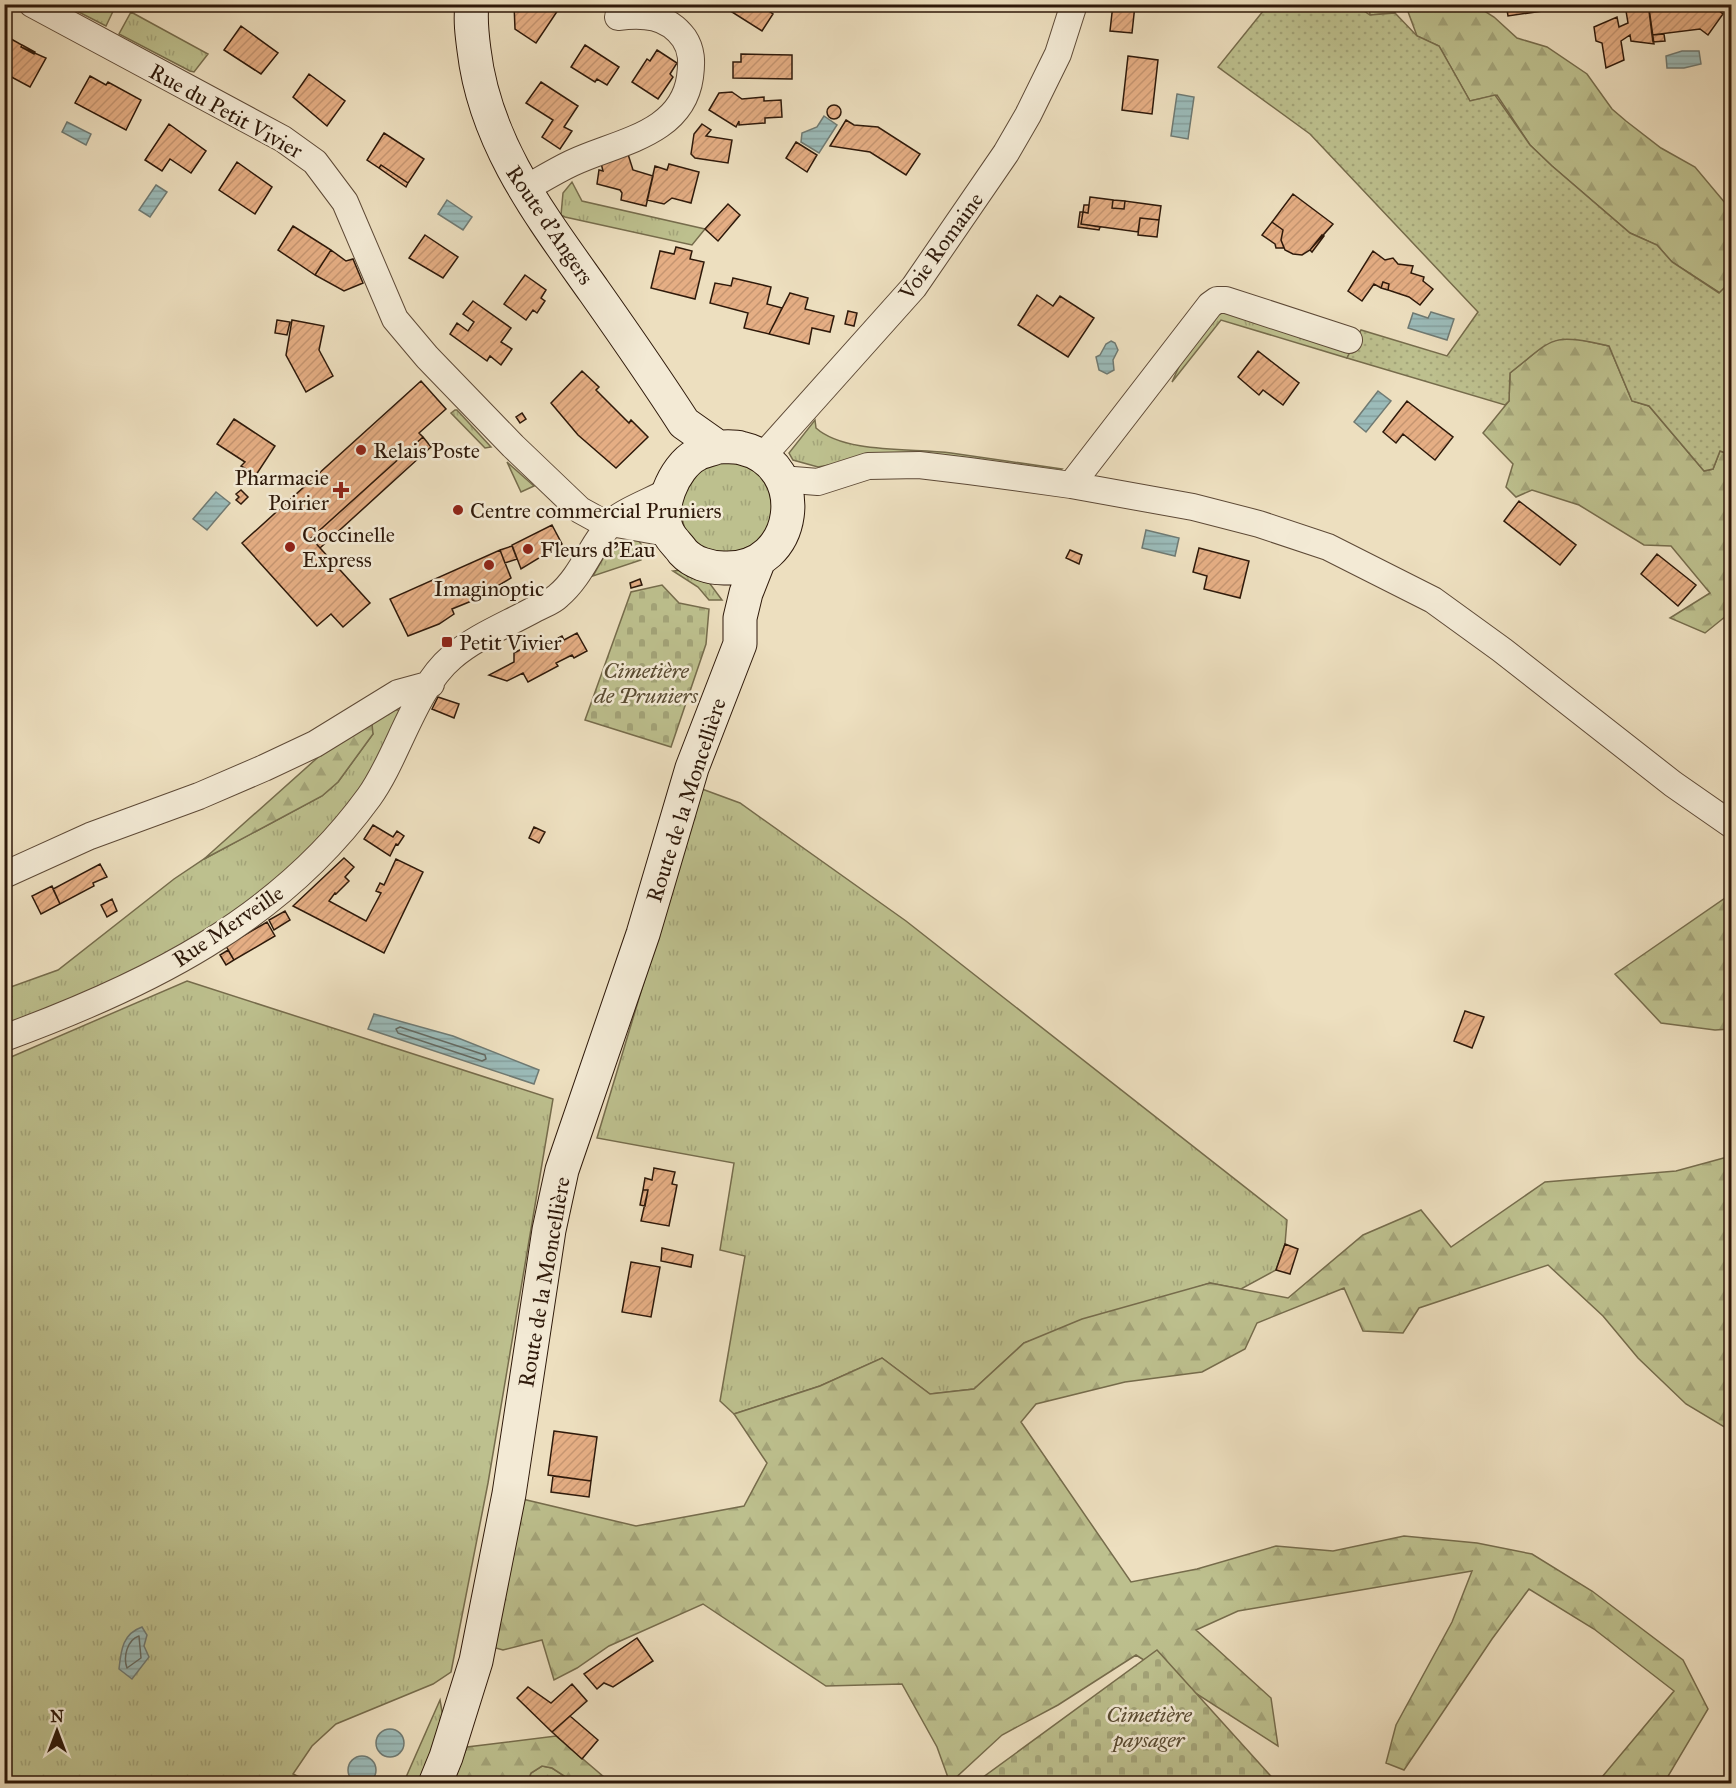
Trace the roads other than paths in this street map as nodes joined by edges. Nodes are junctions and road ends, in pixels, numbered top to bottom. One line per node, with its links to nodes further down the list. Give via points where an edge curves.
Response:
1 (32, 4): 13 (street, Rue du Petit Vivier, via 283,139 315,162 345,202 395,319 513,446 580,510 600,521)
2 (472, 4): 5 (street, Route d'Angers, via 476,63 484,101 502,152)
3 (1074, 4): 10 (street, Voie Romaine, via 1058,54 1006,153)
4 (618, 17): 5 (street, via 639,14 659,18 682,35 692,61 685,95 670,118 653,130 572,163)
5 (524, 190): 7 (street, Route d'Angers)
6 (1349, 340): 11 (street, via 1217,300)
7 (684, 423): 8 (street, Route d'Angers); 9 (street)
8 (718, 447): 9 (street, via 696,455); 10 (street, via 741,448)
9 (684, 465): 12 (street)
10 (777, 481): 11 (street, via 818,482 868,466 920,465); 15 (street, via 788,517 780,541)
11 (1071, 485): 19 (street, via 1192,507 1259,524 1328,547 1433,600)
12 (667, 492): 13 (street); 14 (street)
13 (612, 521): 14 (street, Rue du Petit Vivier); 18 (street, Rue Merveille, via 558,597 451,657)
14 (667, 532): 16 (street, via 686,554)
15 (759, 560): 16 (street, via 739,569); 17 (street, Route de la Moncellière)
16 (710, 568): 17 (street, Route de la Moncellière, via 731,593)
17 (740, 618): 22 (street, Route de la Moncellière, via 740,644 692,768 643,934 562,1170 549,1230 509,1494 480,1638)
18 (431, 684): 20 (street, via 398,693 315,744 255,772 90,836); 21 (street, Rue Merveille, via 378,785 346,829 266,906 155,975 75,1012)
19 (1731, 825)
20 (4, 875)
21 (4, 1038)
22 (435, 1784)

